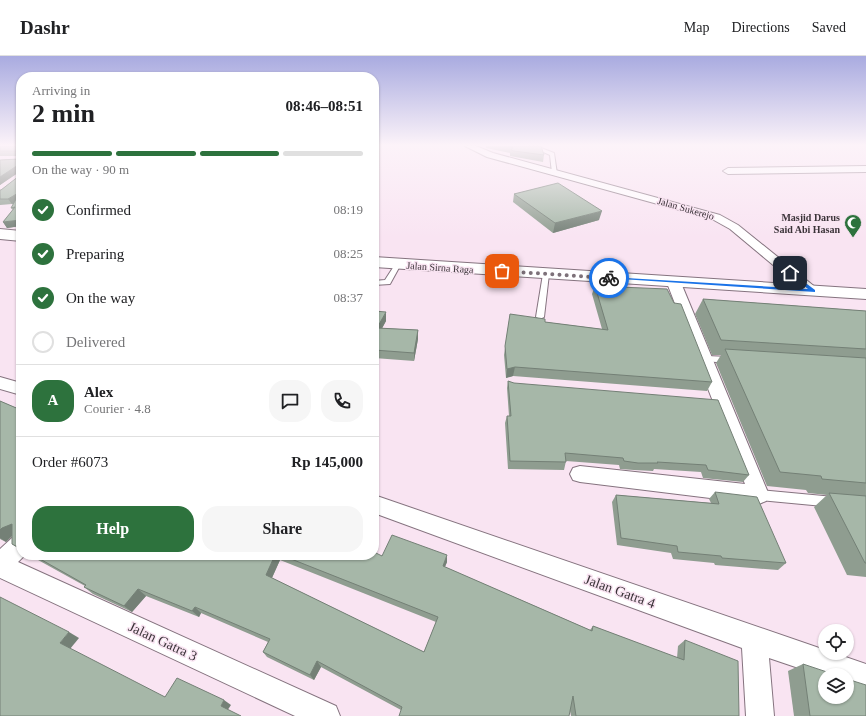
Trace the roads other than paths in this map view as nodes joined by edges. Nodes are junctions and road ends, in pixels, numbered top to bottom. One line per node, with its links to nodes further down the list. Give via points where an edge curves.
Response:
1 (569, 177): 9 (street, Jalan Sukerejo, via 716,217 734,227)
2 (0, 234): 3 (street)
3 (16, 236)
4 (379, 262): 5 (street, Jalan Sirna Raga)
5 (398, 264): 6 (street, Jalan Sirna Raga); 7 (lane, via 387,282)
6 (546, 274): 8 (street, Jalan Sirna Raga); 11 (lane)
7 (379, 283)
8 (674, 283): 9 (street, Jalan Sirna Raga); 12 (street)
9 (813, 291): 10 (street, Jalan Sirna Raga)
10 (866, 294)
11 (540, 317)
12 (706, 359): 13 (lane); 17 (street, via 714,399)
13 (736, 361)
14 (0, 383): 15 (street)
15 (16, 388)
16 (580, 474): 17 (street)
17 (759, 495): 18 (lane)
18 (843, 503)
19 (379, 506): 22 (street, Jalan Gatra 4)
20 (16, 549): 21 (street)
21 (0, 565): 24 (street, Jalan Gatra 3)
22 (754, 640): 23 (street, Jalan Gatra 4); 25 (street)
23 (866, 677)
24 (326, 716)
25 (760, 716)

